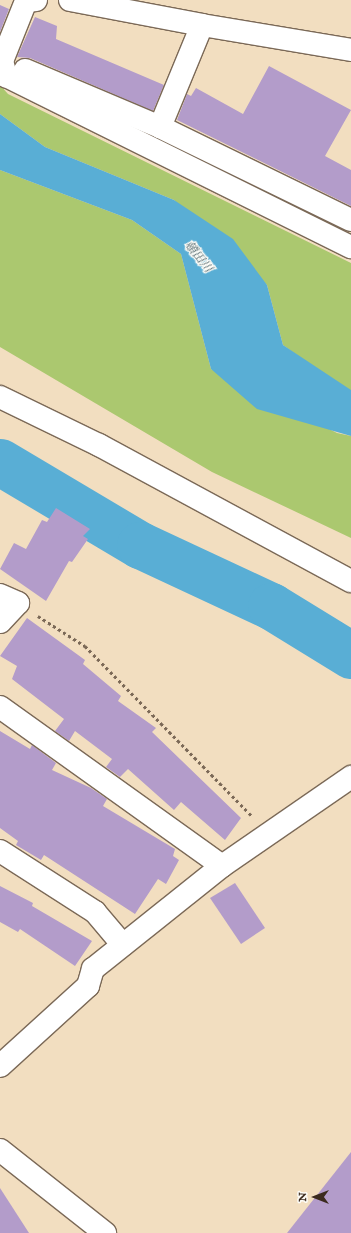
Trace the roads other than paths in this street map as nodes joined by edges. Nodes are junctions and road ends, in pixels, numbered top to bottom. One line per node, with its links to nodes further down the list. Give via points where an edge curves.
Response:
1 (27, 0): 5 (street)
2 (70, 0): 3 (street)
3 (202, 25): 4 (street); 6 (street)
4 (351, 50)
5 (2, 61): 6 (street); 8 (street, via 6,76)
6 (160, 127): 7 (street)
7 (351, 220)
8 (351, 247)
9 (0, 398): 10 (street, via 99,445)
10 (351, 582)
11 (9, 599): 12 (street)
12 (0, 622)
13 (0, 707): 16 (street)
14 (351, 777): 16 (street)
15 (0, 851): 17 (street, via 94,912)
16 (222, 866): 17 (street)
17 (123, 945): 18 (street, via 93,968 88,986)
18 (0, 1066)
19 (0, 1150): 20 (street)
20 (105, 1233)

